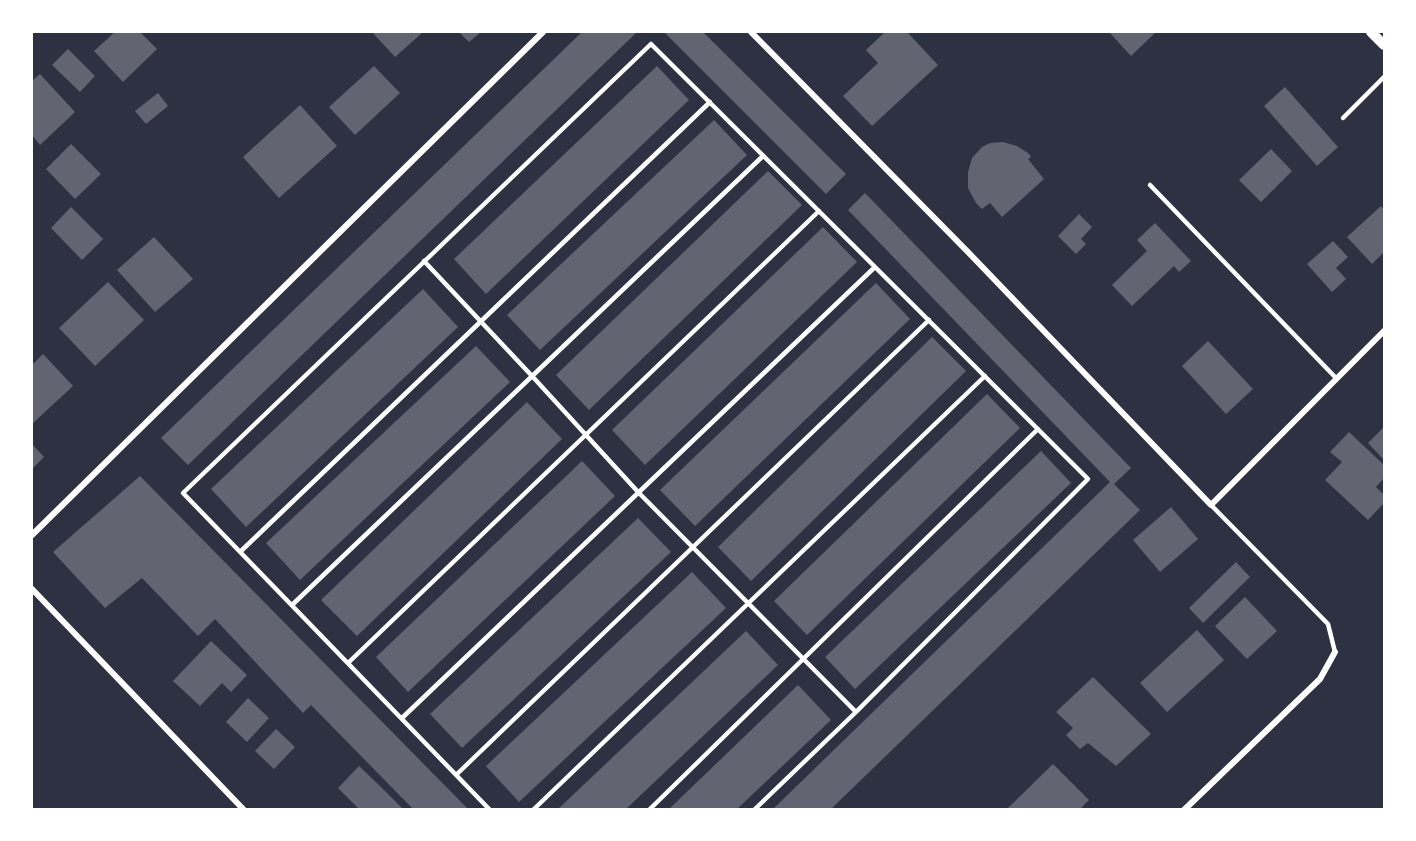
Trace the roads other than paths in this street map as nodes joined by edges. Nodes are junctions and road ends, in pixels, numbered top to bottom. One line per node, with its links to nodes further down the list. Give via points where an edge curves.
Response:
1 (543, 32): 23 (street)
2 (751, 32): 22 (street)
3 (1371, 32): 4 (street)
4 (1384, 45)
5 (1384, 77): 7 (lane)
6 (710, 102): 8 (lane); 11 (lane, via 651,44); 13 (lane)
7 (1343, 118)
8 (764, 156): 10 (lane); 16 (lane)
9 (1150, 185): 18 (lane)
10 (819, 211): 12 (lane); 20 (lane)
11 (424, 261): 13 (lane); 25 (lane, via 183,493)
12 (875, 267): 14 (lane); 21 (lane)
13 (481, 321): 16 (lane); 25 (lane)
14 (929, 321): 17 (lane); 24 (lane)
15 (1384, 331): 18 (street)
16 (532, 376): 20 (lane); 28 (lane)
17 (986, 376): 19 (lane); 27 (lane)
18 (1336, 378): 22 (street)
19 (1038, 429): 30 (lane); 32 (lane, via 1088,479)
20 (586, 434): 21 (lane); 31 (lane)
21 (639, 493): 24 (lane); 33 (lane)
22 (1211, 505): 29 (lane, via 1328,624)
23 (32, 535)
24 (693, 548): 27 (lane); 34 (lane)
25 (240, 552): 28 (lane)
26 (32, 589): 35 (street)
27 (748, 603): 30 (lane); 37 (lane)
28 (292, 605): 31 (lane)
29 (1335, 652): 40 (street, via 1320,679)
30 (803, 659): 32 (lane); 38 (lane)
31 (348, 663): 33 (lane)
32 (856, 712): 39 (lane)
33 (402, 718): 34 (lane)
34 (456, 775): 36 (lane)
35 (244, 810)
36 (490, 810)
37 (533, 810)
38 (649, 810)
39 (754, 810)
40 (1184, 810)

